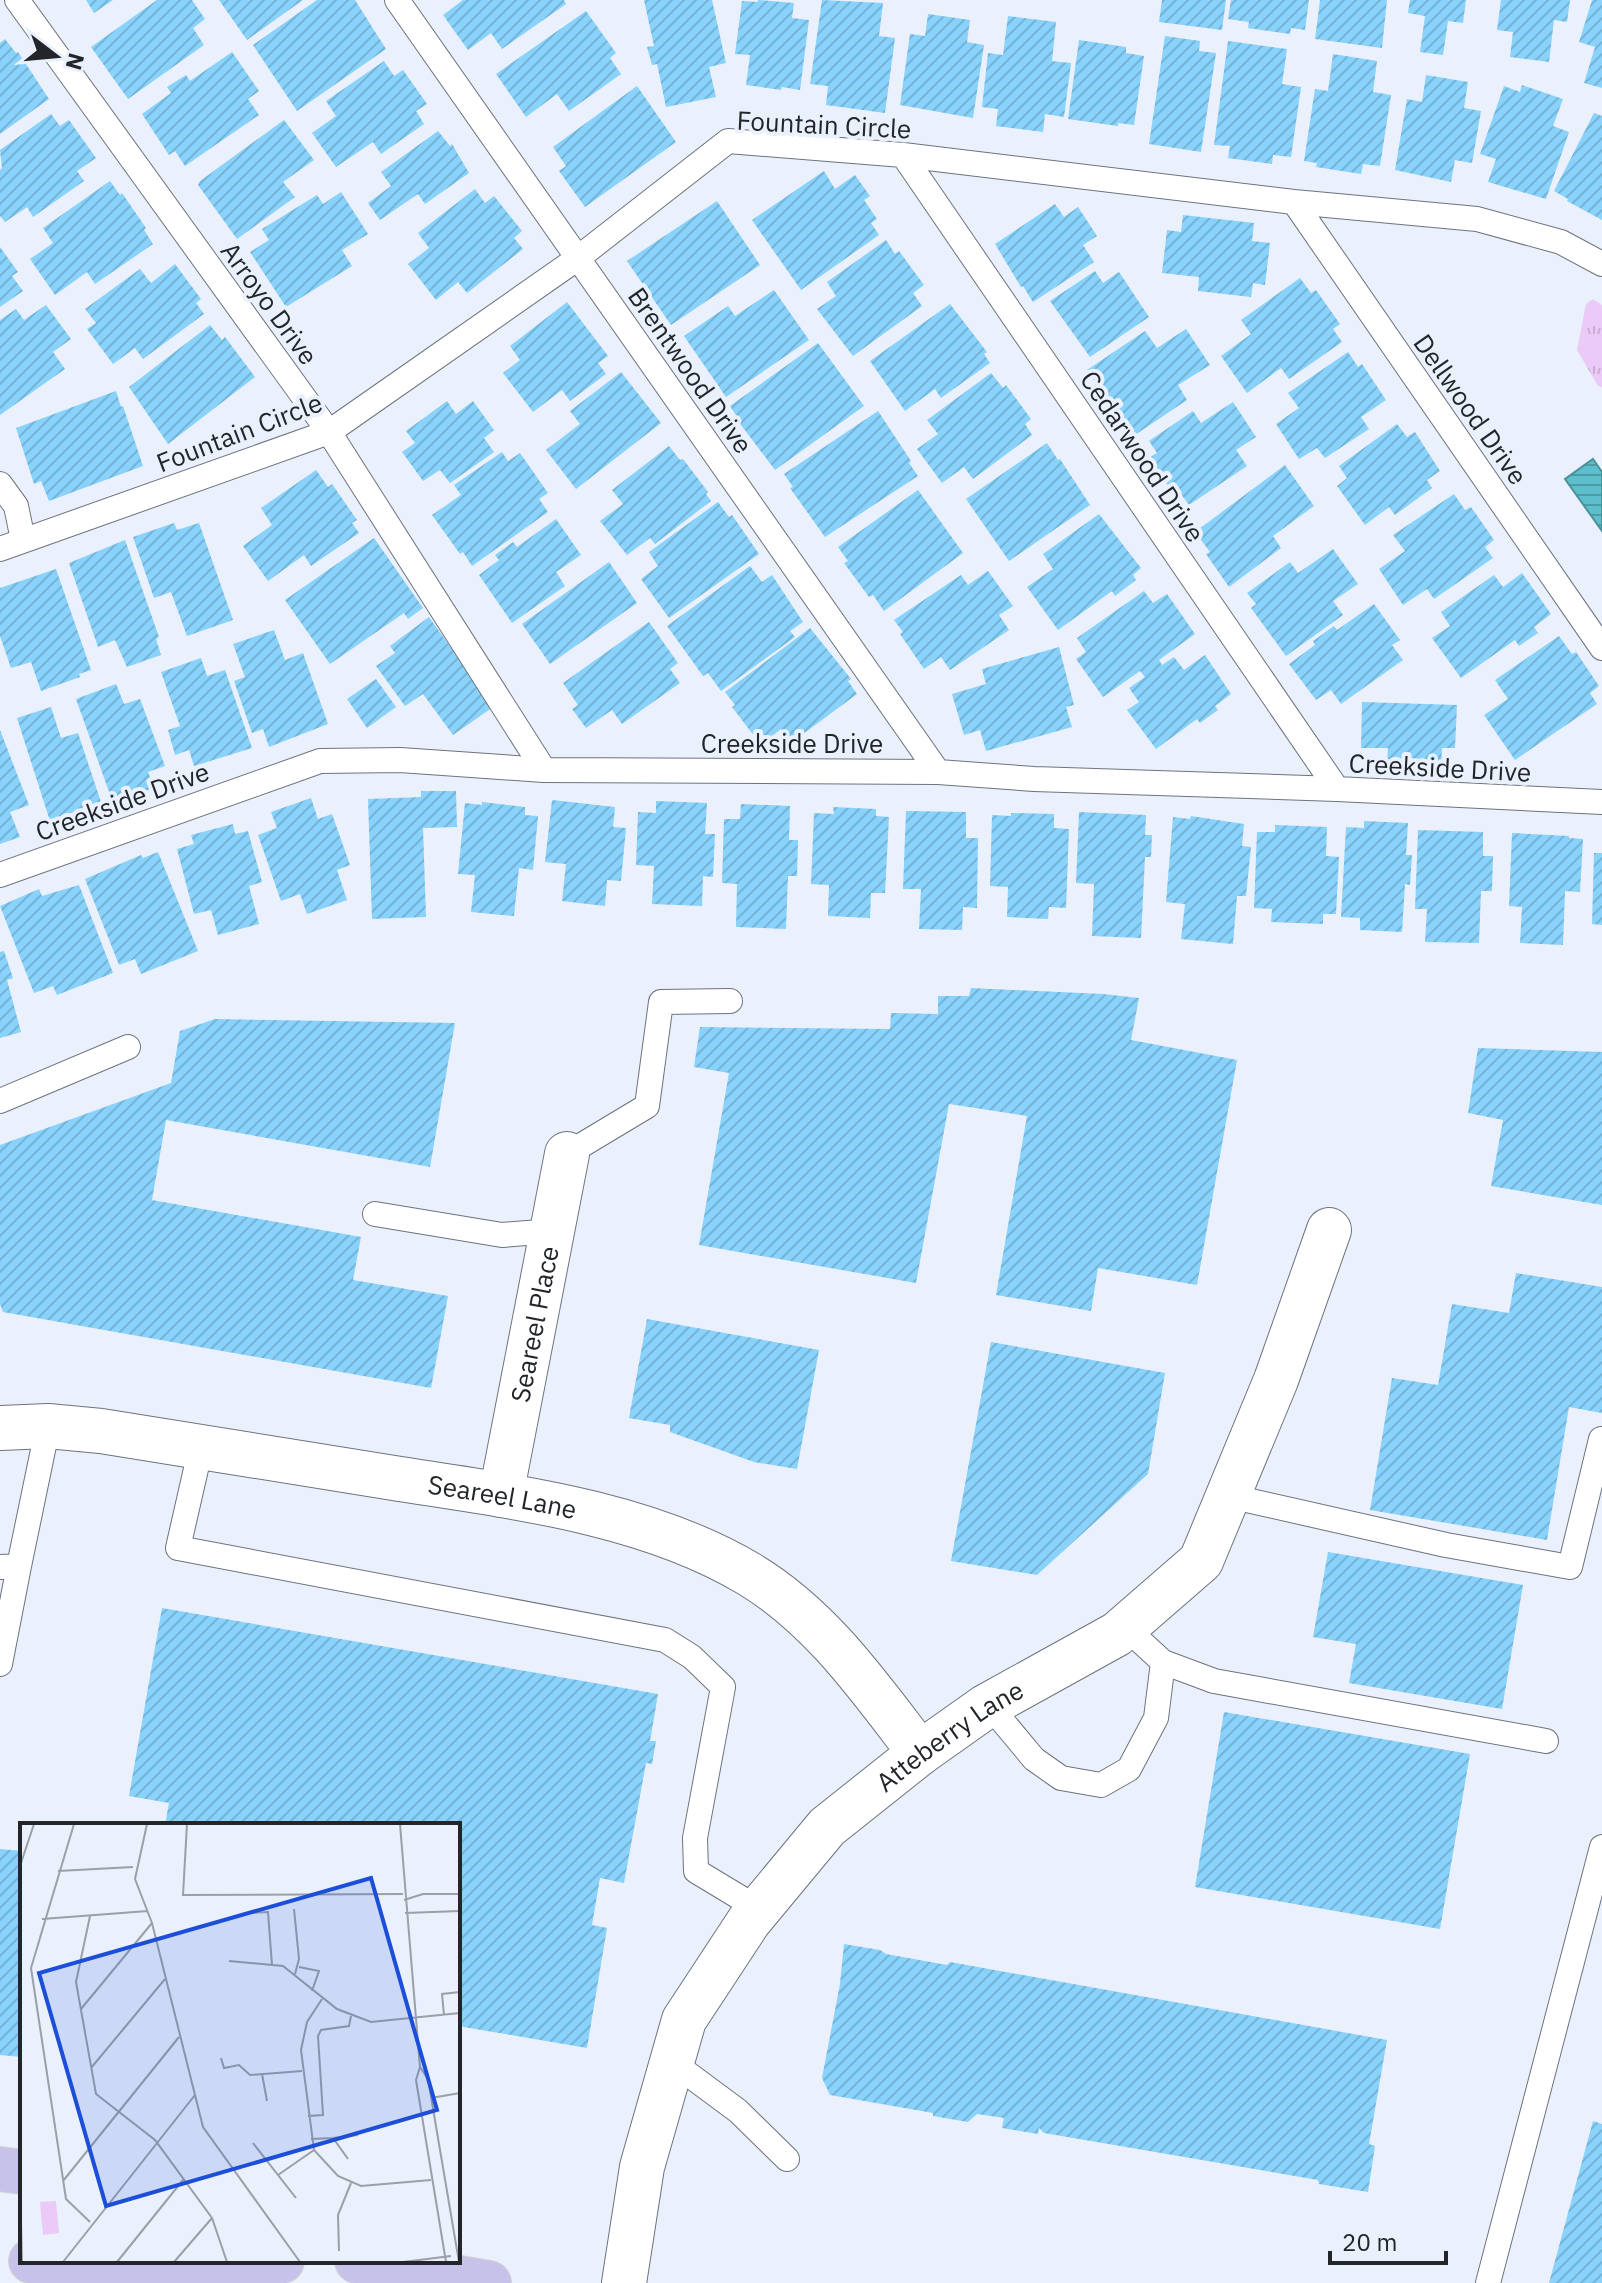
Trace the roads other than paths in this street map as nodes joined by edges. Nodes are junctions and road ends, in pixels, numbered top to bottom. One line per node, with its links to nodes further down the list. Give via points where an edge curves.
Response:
1 (17, 0): 7 (lane, Arroyo Drive)
2 (397, 0): 5 (lane, Brentwood Drive)
3 (903, 155): 4 (lane, Fountain Circle); 5 (lane, Fountain Circle, via 728,141); 14 (lane, Cedarwood Drive)
4 (1294, 202): 6 (lane, Fountain Circle, via 1477,219 1561,242); 11 (lane, Dellwood Drive)
5 (578, 258): 7 (lane, Fountain Circle); 13 (lane, Brentwood Drive)
6 (1602, 264)
7 (329, 432): 9 (lane, Fountain Circle); 12 (lane, Arroyo Drive)
8 (0, 484): 9 (lane, via 16,506)
9 (23, 540): 10 (lane, Fountain Circle)
10 (0, 549)
11 (1602, 648)
12 (544, 770): 13 (lane, Creekside Drive); 16 (lane, Creekside Drive, via 400,760 320,761)
13 (938, 772): 14 (lane, Creekside Drive)
14 (1337, 789): 15 (lane, Creekside Drive)
15 (1602, 802)
16 (0, 875)
17 (730, 1001): 20 (lane, via 661,1002 647,1106)
18 (128, 1047): 19 (lane)
19 (0, 1101)
20 (567, 1154): 23 (street, Seareel Place)
21 (375, 1214): 23 (lane, via 502,1235)
22 (1329, 1230): 29 (street, Atteberry Lane)
23 (552, 1231): 28 (street, Seareel Place)
24 (48, 1426): 25 (street, Seareel Lane); 27 (street, Seareel Lane); 30 (lane)
25 (0, 1428)
26 (1601, 1439): 29 (lane, via 1570,1567)
27 (201, 1447): 28 (street, Seareel Lane); 38 (lane, via 178,1548 665,1640 692,1657 723,1687 695,1838 696,1871)
28 (501, 1495): 36 (street, Seareel Lane, via 632,1524 696,1547 750,1575 800,1612 856,1669)
29 (1229, 1496): 31 (street, Atteberry Lane, via 1201,1561)
30 (10, 1566): 33 (lane)
31 (1125, 1627): 32 (lane); 34 (street, Atteberry Lane)
32 (1163, 1662): 34 (lane, via 1156,1718 1129,1769 1101,1785 1061,1778 1034,1759); 35 (lane, via 1214,1681)
33 (0, 1664)
34 (989, 1705): 36 (street, Atteberry Lane)
35 (1546, 1741)
36 (920, 1753): 38 (street, Atteberry Lane, via 827,1827)
37 (1602, 1847): 51 (lane)
38 (759, 1909): 39 (street, Atteberry Lane, via 684,2020)
39 (672, 2062): 40 (lane, via 738,2111); 50 (street, Atteberry Lane, via 642,2167)
40 (787, 2159)
41 (0, 2169): 42 (main road)
42 (20, 2172)
43 (0, 2258): 44 (main road)
44 (20, 2260)
45 (39, 2263): 48 (main road)
46 (276, 2263): 48 (main road, via 218,2282)
47 (369, 2263): 49 (main road)
48 (92, 2276)
49 (489, 2283)
50 (624, 2283)
51 (1488, 2283)

